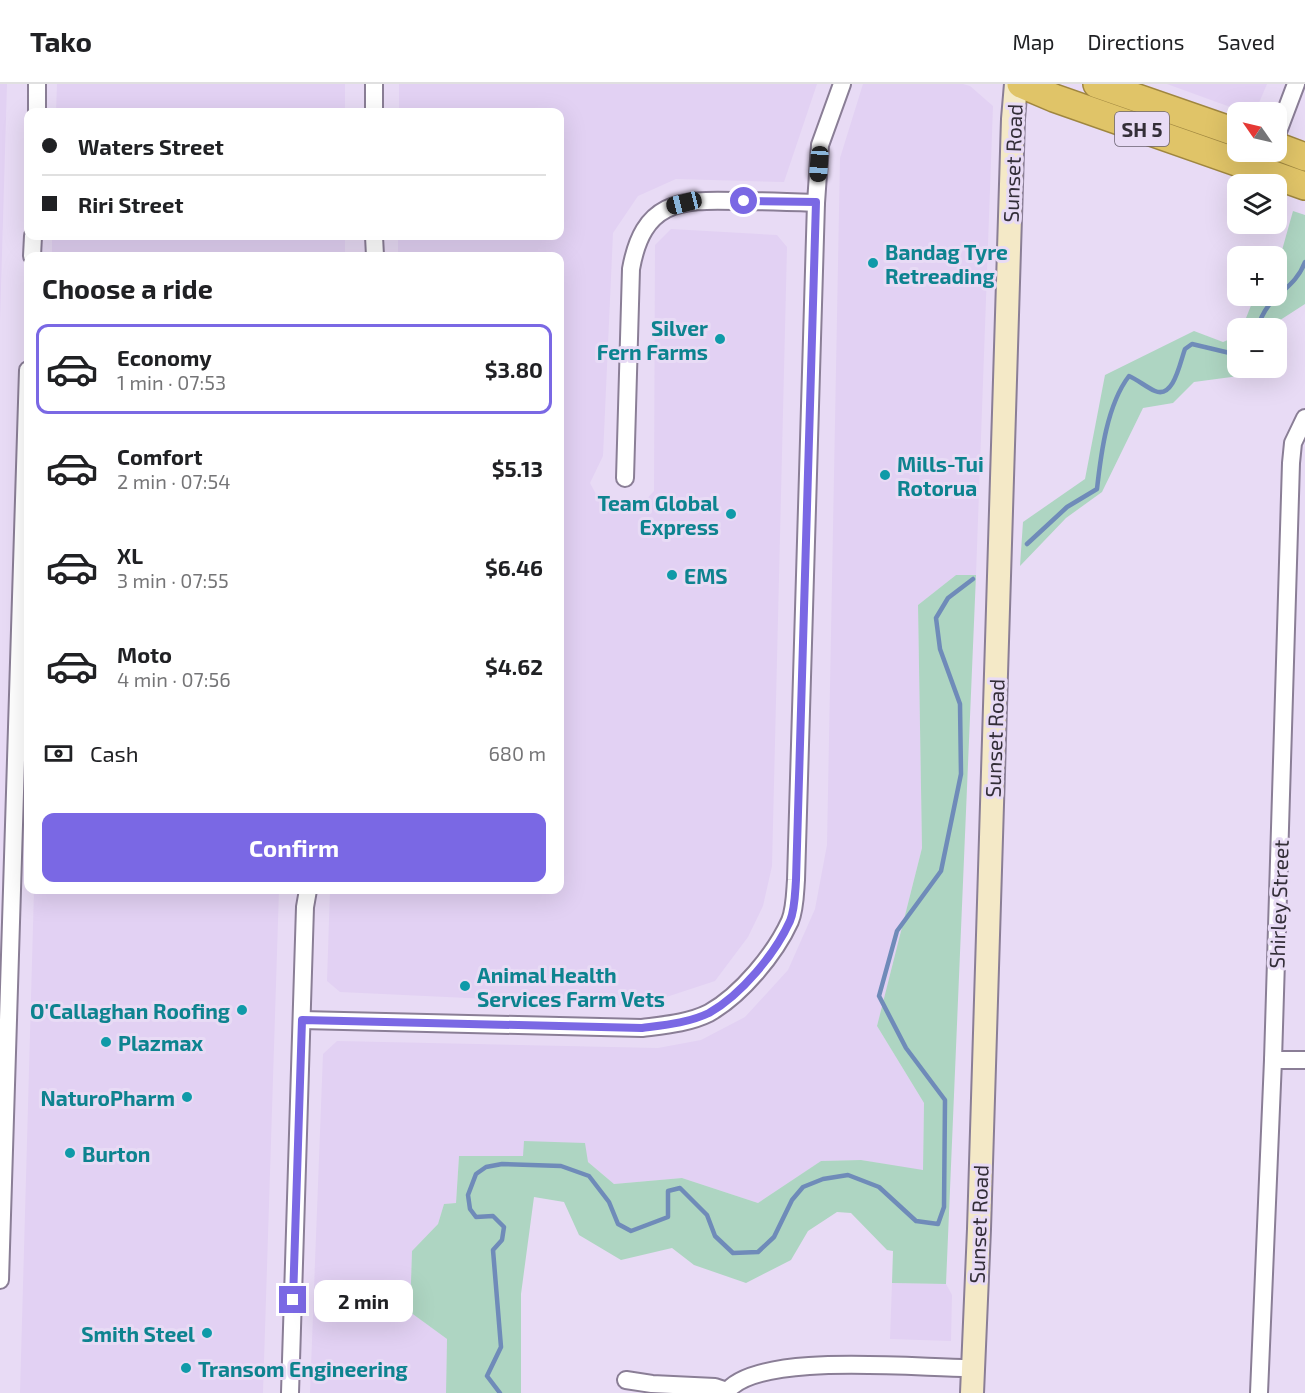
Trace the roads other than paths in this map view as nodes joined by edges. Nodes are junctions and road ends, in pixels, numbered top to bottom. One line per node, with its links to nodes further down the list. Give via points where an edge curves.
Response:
1 (37, 84): 8 (street)
2 (374, 84): 9 (street)
3 (842, 84): 17 (street, via 820,145)
4 (1016, 84): 26 (main road, Sunset Road)
5 (1021, 84): 12 (highway, SH 5, via 1054,98)
6 (1098, 84): 11 (highway, SH 5)
7 (1296, 84): 10 (street)
8 (36, 108)
9 (374, 108)
10 (1287, 108)
11 (1227, 129)
12 (1227, 149)
13 (1287, 150): 14 (highway)
14 (1305, 157)
15 (1269, 162): 16 (highway, SH 5)
16 (1305, 186)
17 (816, 202): 19 (street, via 696,200 671,206 644,229 631,268); 22 (street, via 796,880 791,919 773,951 741,989 709,1012 678,1024 642,1028)
18 (1305, 418): 23 (street, Shirley Street, via 1293,443 1291,463)
19 (625, 477)
20 (24, 499): 25 (street)
21 (307, 894): 22 (street)
22 (302, 1020): 29 (street)
23 (1273, 1060): 24 (street); 31 (street, Shirley Street)
24 (1305, 1060)
25 (0, 1280)
26 (972, 1368): 28 (street, via 841,1364 801,1367 752,1376); 30 (main road, Sunset Road)
27 (626, 1380): 28 (street, via 715,1387)
28 (726, 1392)
29 (290, 1393)
30 (972, 1393)
31 (1260, 1393)

